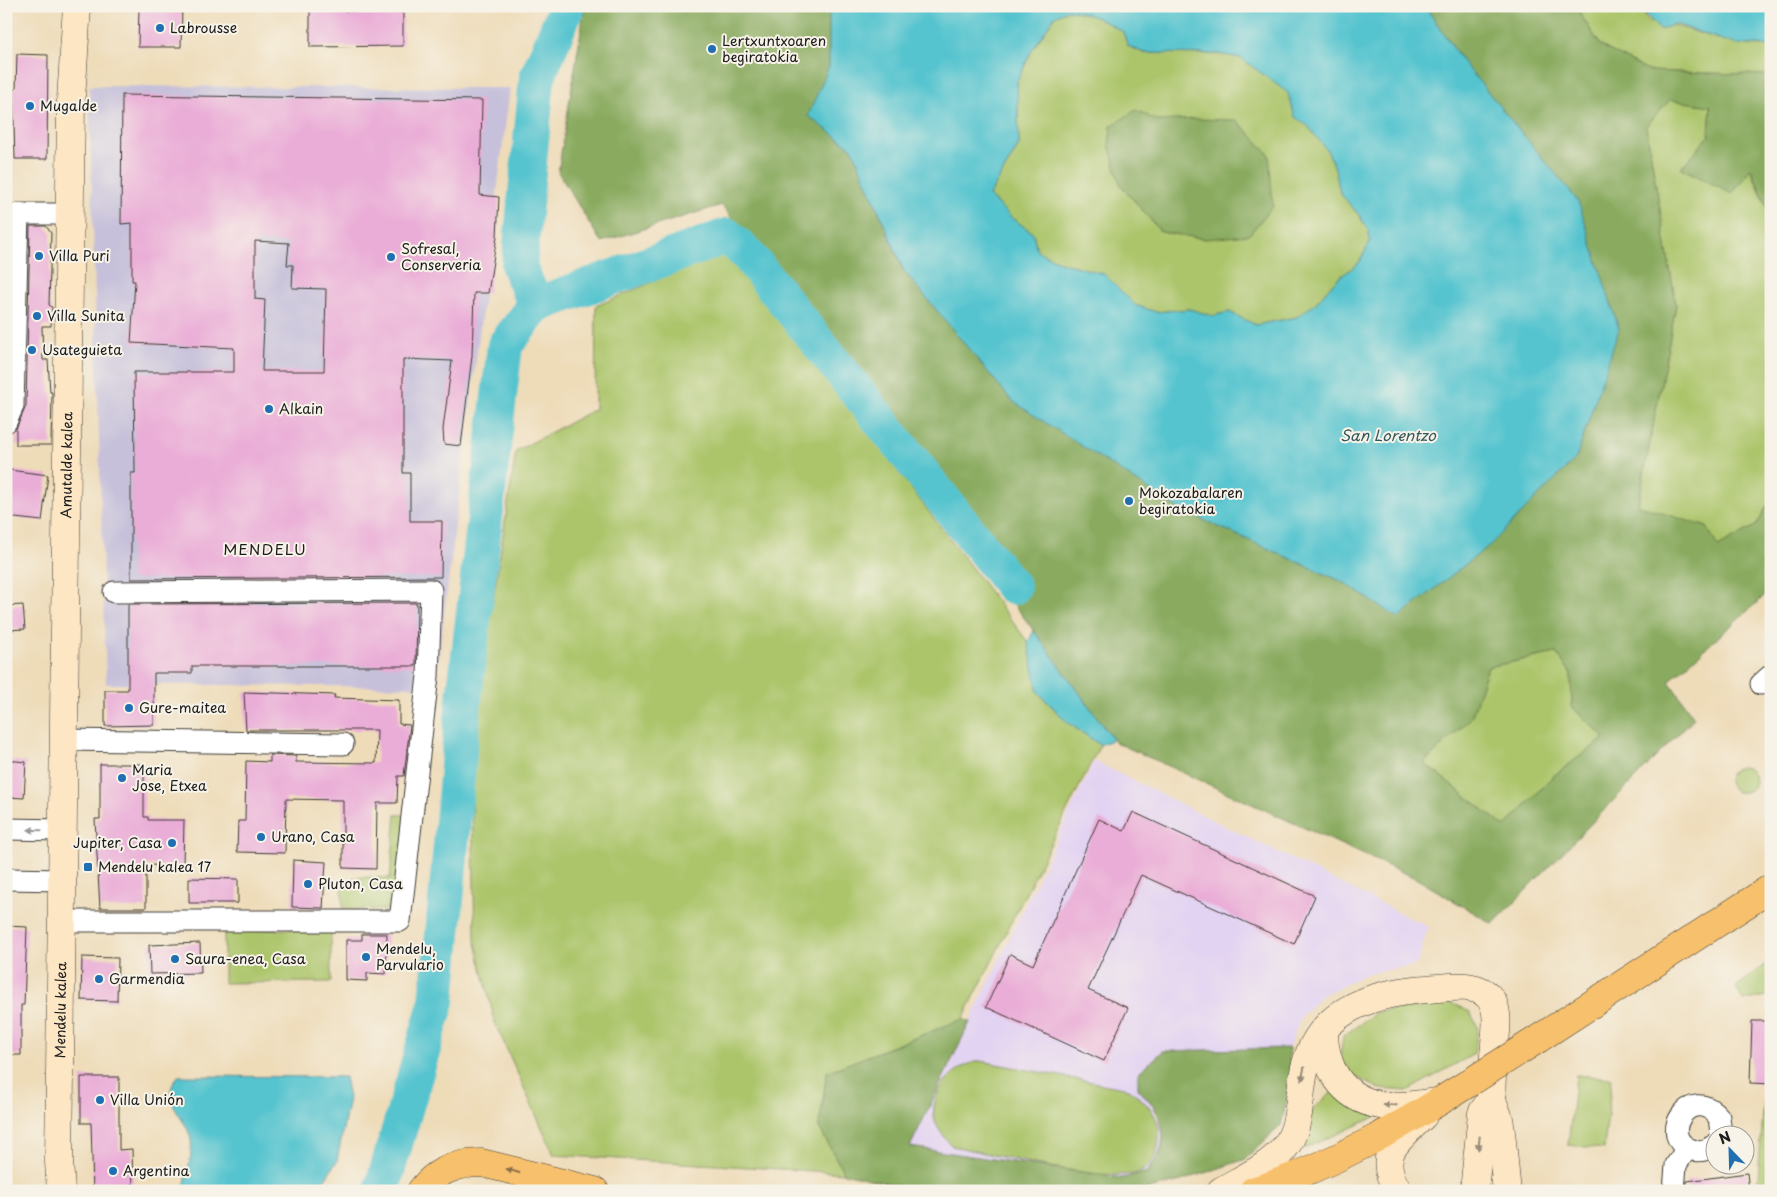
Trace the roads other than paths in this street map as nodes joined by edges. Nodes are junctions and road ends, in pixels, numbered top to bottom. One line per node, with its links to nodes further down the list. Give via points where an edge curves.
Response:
1 (60, 6): 3 (main road, Amutalde kalea)
2 (77, 6): 3 (main road, Amutalde kalea)
3 (72, 100): 4 (main road, Amutalde kalea)
4 (70, 214): 5 (street, via 18,214 13,406); 7 (main road, Amutalde kalea)
5 (6, 422)
6 (114, 592): 14 (street, via 431,590 428,676 400,921)
7 (64, 740): 8 (street); 10 (main road, Amutalde kalea)
8 (343, 744)
9 (6, 829): 10 (street, one-way to 9)
10 (63, 830): 12 (main road, Mendelu kalea)
11 (6, 879): 12 (street)
12 (63, 880): 14 (main road, Mendelu kalea)
13 (1771, 888): 16 (main road, bridge, via 1538,1039)
14 (62, 921): 21 (main road, Mendelu kalea)
15 (1324, 1031): 16 (main road, via 1332,1019 1368,1000 1419,990 1477,989 1489,997 1497,1014); 17 (main road, one-way to 15, via 1380,1105 1345,1088 1326,1060); 24 (main road, one-way to 24, via 1310,1047 1296,1124 1288,1142 1277,1157)
16 (1482, 1089): 17 (main road); 27 (main road, one-way to 27); 28 (main road, via 1499,1119)
17 (1438, 1102): 25 (main road, via 1387,1134 1318,1166); 26 (main road, via 1389,1153 1390,1178)
18 (1721, 1124): 19 (street, via 1714,1112 1700,1106 1686,1110 1678,1122 1678,1136)
19 (1687, 1148): 20 (street); 29 (street, via 1676,1165)
20 (1704, 1150)
21 (61, 1191)
22 (422, 1191): 23 (main road, one-way to 22, via 482,1163 469,1163 443,1171)
23 (595, 1191)
24 (1220, 1191)
25 (1252, 1191)
26 (1398, 1191)
27 (1474, 1191)
28 (1507, 1191)
29 (1674, 1191)

